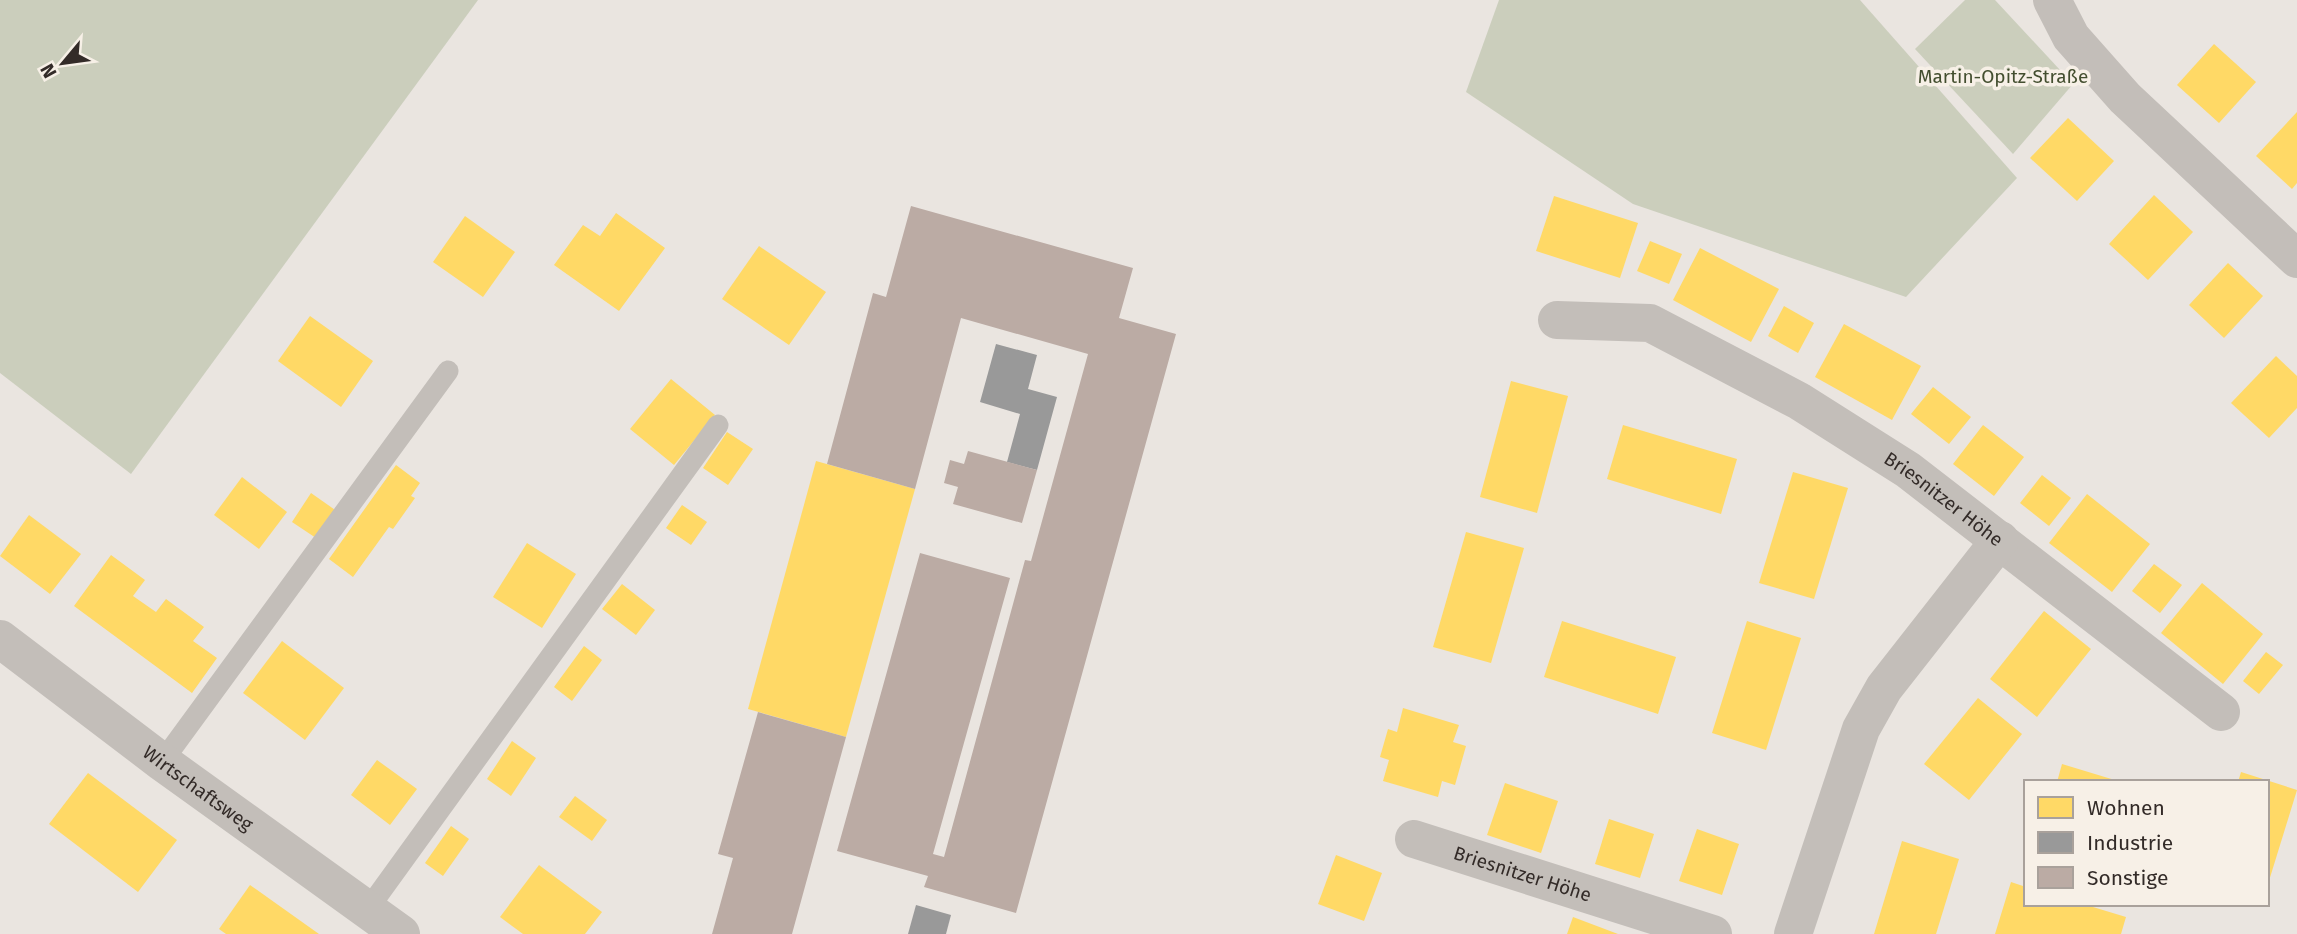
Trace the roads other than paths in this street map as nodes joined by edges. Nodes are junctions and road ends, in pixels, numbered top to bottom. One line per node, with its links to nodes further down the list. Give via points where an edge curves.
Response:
1 (2052, 0): 2 (street, via 2071,37 2125,98)
2 (2297, 259)
3 (1557, 320): 6 (street, Briesnitzer Höhe, via 1650,323 1799,401 1908,470)
4 (448, 371): 9 (lane)
5 (718, 425): 11 (lane)
6 (2000, 540): 8 (street); 14 (street, Briesnitzer Höhe, via 1884,688 1861,729)
7 (0, 639): 9 (street, Wirtschaftsweg)
8 (2221, 712)
9 (162, 762): 11 (street, Wirtschaftsweg)
10 (1414, 839): 13 (street, Briesnitzer Höhe)
11 (369, 909): 12 (street, Wirtschaftsweg)
12 (401, 934)
13 (1713, 934)
14 (1793, 934)

